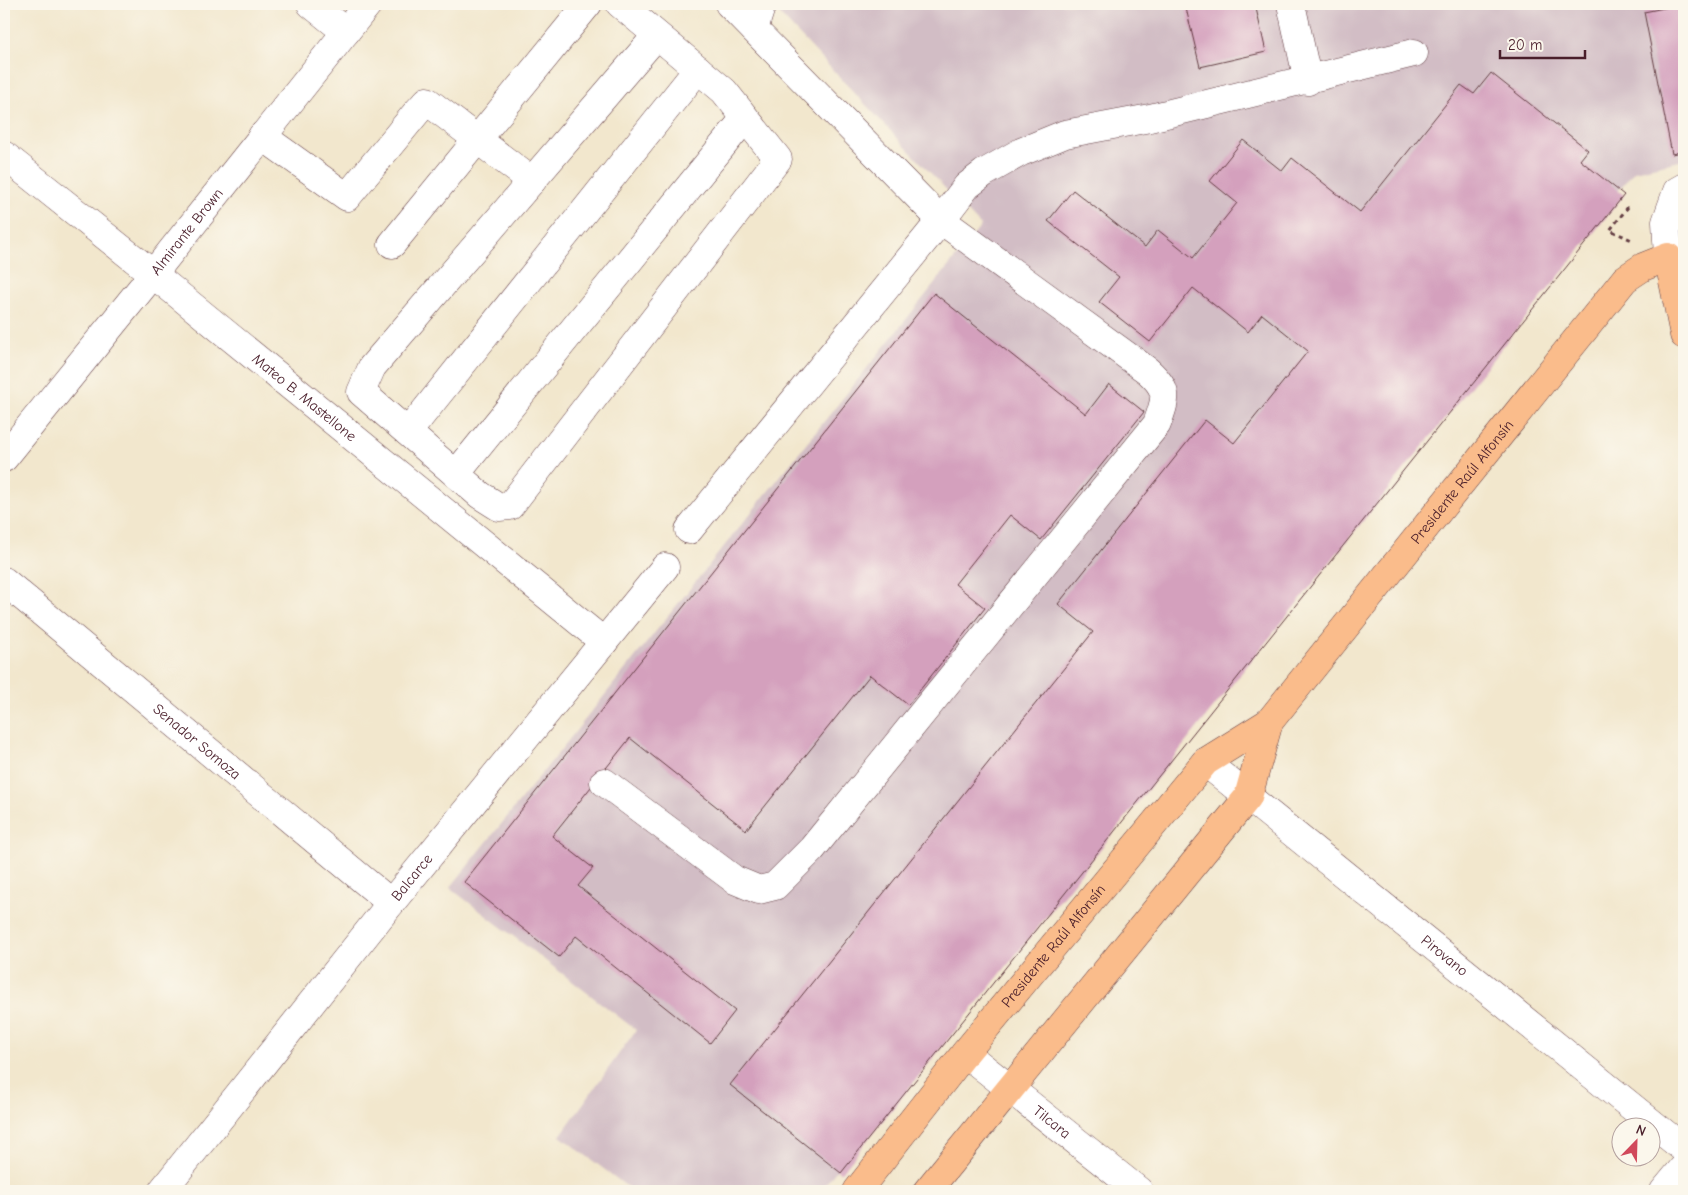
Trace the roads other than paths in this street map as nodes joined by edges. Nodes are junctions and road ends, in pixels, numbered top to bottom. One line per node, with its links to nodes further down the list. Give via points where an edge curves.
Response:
1 (311, 4): 8 (street)
2 (368, 4): 8 (street, Almirante Brown)
3 (588, 4): 15 (street)
4 (620, 4): 9 (street)
5 (729, 4): 7 (street)
6 (1291, 4): 12 (street)
7 (758, 16): 19 (street)
8 (346, 32): 14 (street, Almirante Brown)
9 (657, 35): 11 (street); 17 (street)
10 (1414, 53): 12 (street)
11 (698, 69): 13 (street, via 724,92); 24 (street)
12 (1308, 80): 19 (street, via 1150,118 1065,134 984,173 967,186)
13 (745, 118): 26 (street); 26 (street, via 778,159 510,506 499,507)
14 (262, 136): 15 (street, via 346,197 427,101); 22 (street, Almirante Brown)
15 (478, 140): 17 (street); 20 (street)
16 (4, 155): 22 (street, Mateo B. Mastellone)
17 (532, 181): 24 (street, via 372,367 361,392)
18 (1684, 186): 21 (street, via 1677,191 1666,222)
19 (941, 220): 27 (street); 33 (street, via 1161,383 1165,401 1157,424 812,849 775,886 759,890 735,880)
20 (392, 244)
21 (1668, 257): 23 (main road); 31 (main road, Presidente Raúl Alfonsín, via 1625,279)
22 (153, 274): 25 (street, Almirante Brown); 30 (street, Mateo B. Mastellone)
23 (1684, 336)
24 (408, 432): 26 (street)
25 (4, 458)
26 (456, 474)
27 (689, 530)
28 (665, 567): 30 (street, Balcarce)
29 (4, 581): 35 (street, Senador Somoza)
30 (604, 642): 35 (street, Balcarce)
31 (1269, 722): 32 (main road, Presidente Raúl Alfonsín); 34 (main road, Presidente Raúl Alfonsín)
32 (1205, 762): 34 (street, Pirovano); 36 (main road, Presidente Raúl Alfonsín)
33 (604, 782)
34 (1248, 796): 37 (main road, Presidente Raúl Alfonsín); 38 (street, Pirovano)
35 (390, 903): 40 (street, Balcarce)
36 (965, 1053): 37 (street, Tilcara); 41 (main road, Presidente Raúl Alfonsín)
37 (1010, 1088): 42 (main road, Presidente Raúl Alfonsín); 43 (street, Tilcara)
38 (1684, 1149)
39 (1684, 1168): 44 (street)
40 (162, 1191)
41 (857, 1191)
42 (927, 1191)
43 (1140, 1191)
44 (1664, 1191)

